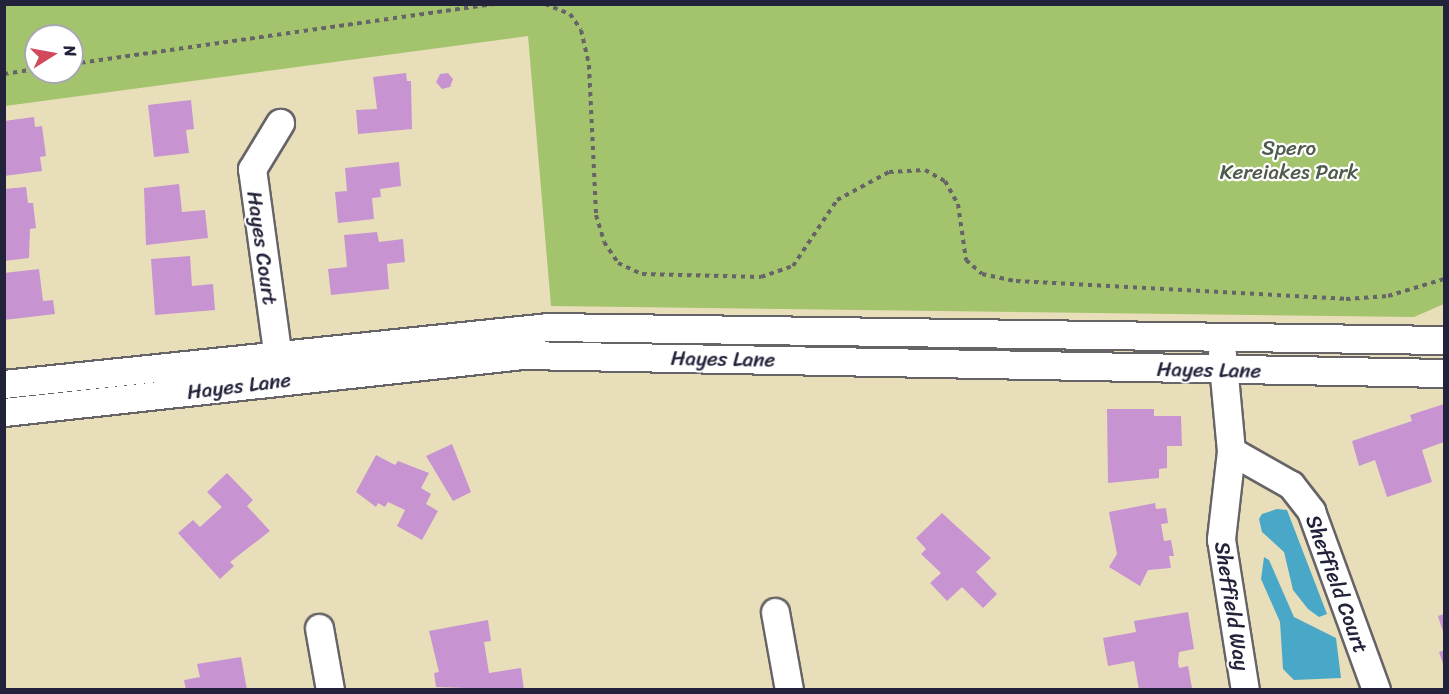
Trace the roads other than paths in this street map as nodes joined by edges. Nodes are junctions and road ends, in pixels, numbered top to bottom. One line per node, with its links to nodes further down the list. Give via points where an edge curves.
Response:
1 (280, 123): 4 (street, Hayes Court, via 252,169)
2 (1221, 338): 3 (street, Hayes Lane); 4 (street, Hayes Lane, via 548,327); 5 (street)
3 (1444, 340)
4 (279, 368): 5 (street, Hayes Lane, via 523,355); 7 (street, Hayes Lane); 8 (street, Hayes Lane)
5 (1223, 371): 6 (street, Hayes Lane); 9 (street)
6 (1444, 373)
7 (4, 384)
8 (4, 412)
9 (1231, 451): 14 (street, Sheffield Way, via 1221,539); 15 (street, Sheffield Court, via 1282,480 1305,501)
10 (775, 612): 13 (street)
11 (318, 628): 12 (street)
12 (330, 690)
13 (789, 690)
14 (1245, 690)
15 (1376, 690)

